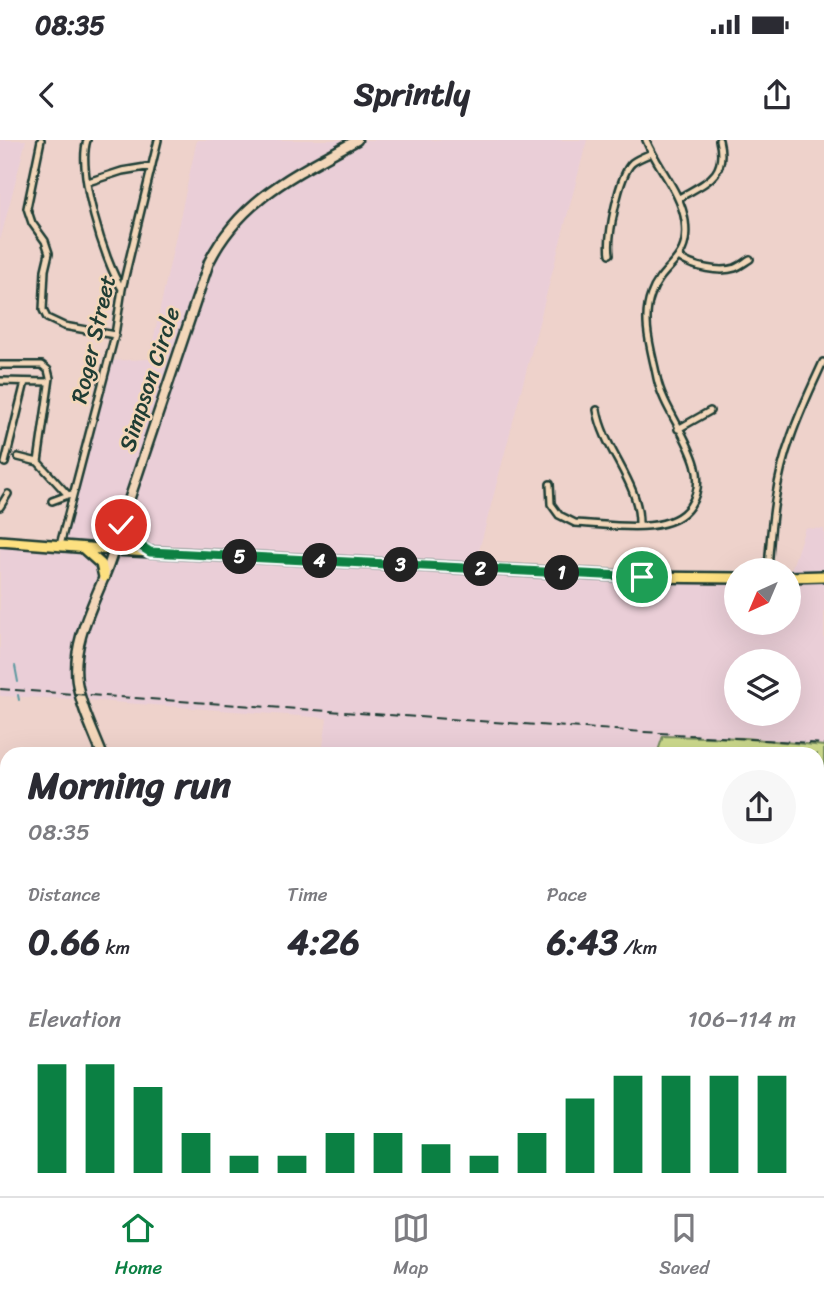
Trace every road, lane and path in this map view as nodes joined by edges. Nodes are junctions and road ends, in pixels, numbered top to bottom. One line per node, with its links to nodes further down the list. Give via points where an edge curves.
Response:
1 (41, 140): 15 (street, via 27,208 49,253 43,310 47,318 64,326)
2 (87, 140): 9 (street)
3 (158, 140): 8 (street, Roger Street)
4 (357, 140): 32 (street, Simpson Circle, via 251,205 216,248)
5 (646, 140): 7 (street)
6 (719, 140): 10 (street, via 722,162 717,173)
7 (652, 153): 10 (street); 11 (street, via 631,164 624,178 609,234)
8 (152, 166): 9 (street); 14 (street, Roger Street)
9 (88, 181): 14 (street, via 100,238)
10 (679, 198): 12 (street, via 685,221)
11 (610, 254)
12 (680, 258): 13 (street, via 693,265 729,269); 23 (street, via 655,286 647,312 658,382)
13 (750, 259)
14 (122, 289): 15 (street, Roger Street)
15 (115, 335): 29 (street, Roger Street)
16 (823, 362): 39 (street, via 790,438 779,477)
17 (0, 365): 19 (street, via 43,365)
18 (25, 382): 19 (street); 20 (street); 26 (street)
19 (49, 382): 25 (street)
20 (0, 383)
21 (597, 410): 33 (street, via 602,432 635,495)
22 (710, 411): 23 (street)
23 (678, 429): 33 (street, via 693,456 698,491 686,512 674,521)
24 (18, 457): 25 (street)
25 (38, 462): 29 (street)
26 (5, 463)
27 (550, 484): 33 (street, via 551,505 565,519)
28 (8, 494): 31 (street)
29 (71, 494): 30 (street); 35 (street, Roger Street)
30 (52, 501)
31 (0, 507)
32 (121, 525): 37 (street, Simpson Circle); 38 (main road, via 133,541)
33 (639, 525)
34 (0, 541): 35 (main road)
35 (60, 545): 36 (main road)
36 (82, 547): 37 (main road); 41 (main road, via 101,564)
37 (114, 550): 38 (main road); 41 (street, Simpson Circle)
38 (150, 552): 43 (main road)
39 (769, 558)
40 (824, 576): 42 (main road)
41 (104, 577): 44 (street, Simpson Circle, via 77,654 80,695)
42 (802, 577)
43 (724, 578)
44 (99, 747)

